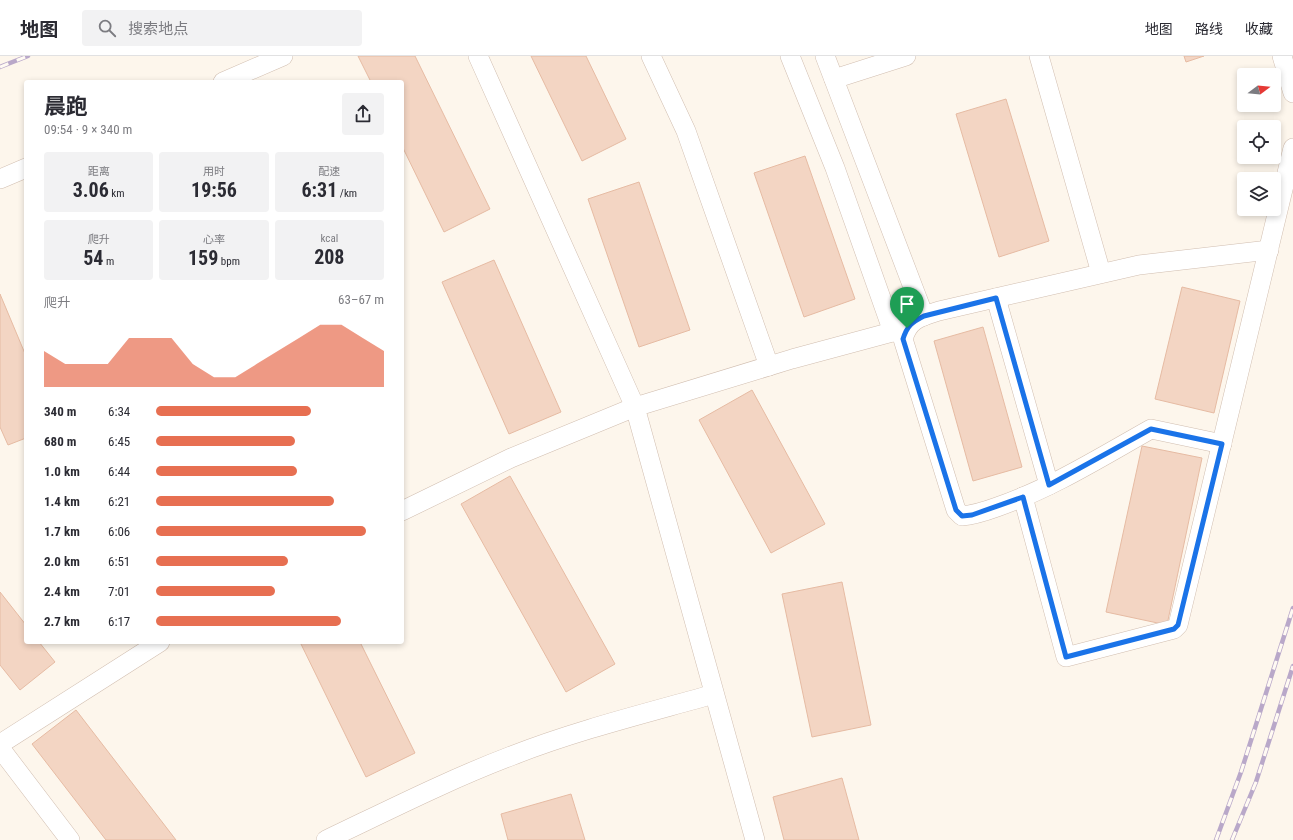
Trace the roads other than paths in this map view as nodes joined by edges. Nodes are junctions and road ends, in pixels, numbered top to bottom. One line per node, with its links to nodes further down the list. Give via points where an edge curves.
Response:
1 (283, 56): 10 (street)
2 (478, 56): 21 (street)
3 (651, 56): 20 (street, via 686,131)
4 (790, 56): 19 (street)
5 (825, 56): 9 (street)
6 (906, 56): 9 (street)
7 (1039, 56): 16 (street)
8 (1282, 56): 11 (street)
9 (834, 79): 18 (street)
10 (228, 80)
11 (1293, 92)
12 (1293, 148): 15 (street)
13 (24, 169): 14 (street)
14 (0, 179)
15 (1269, 250): 16 (street, via 1138,265); 22 (street)
16 (1101, 273): 17 (street)
17 (996, 298): 18 (street); 23 (street)
18 (924, 316): 19 (street)
19 (900, 330): 20 (street); 24 (street, via 956,510 962,516 972,515)
20 (769, 366): 21 (street)
21 (635, 407): 25 (street, via 511,458); 27 (street)
22 (1222, 444): 23 (street, via 1151,429); 24 (street, via 1178,625 1174,629 1066,657)
23 (1049, 485): 24 (street)
24 (1023, 497)
25 (404, 510)
26 (157, 644): 28 (street)
27 (714, 694): 31 (street, via 511,755); 32 (street)
28 (0, 744)
29 (0, 748): 30 (street)
30 (70, 840)
31 (326, 840)
32 (755, 840)

